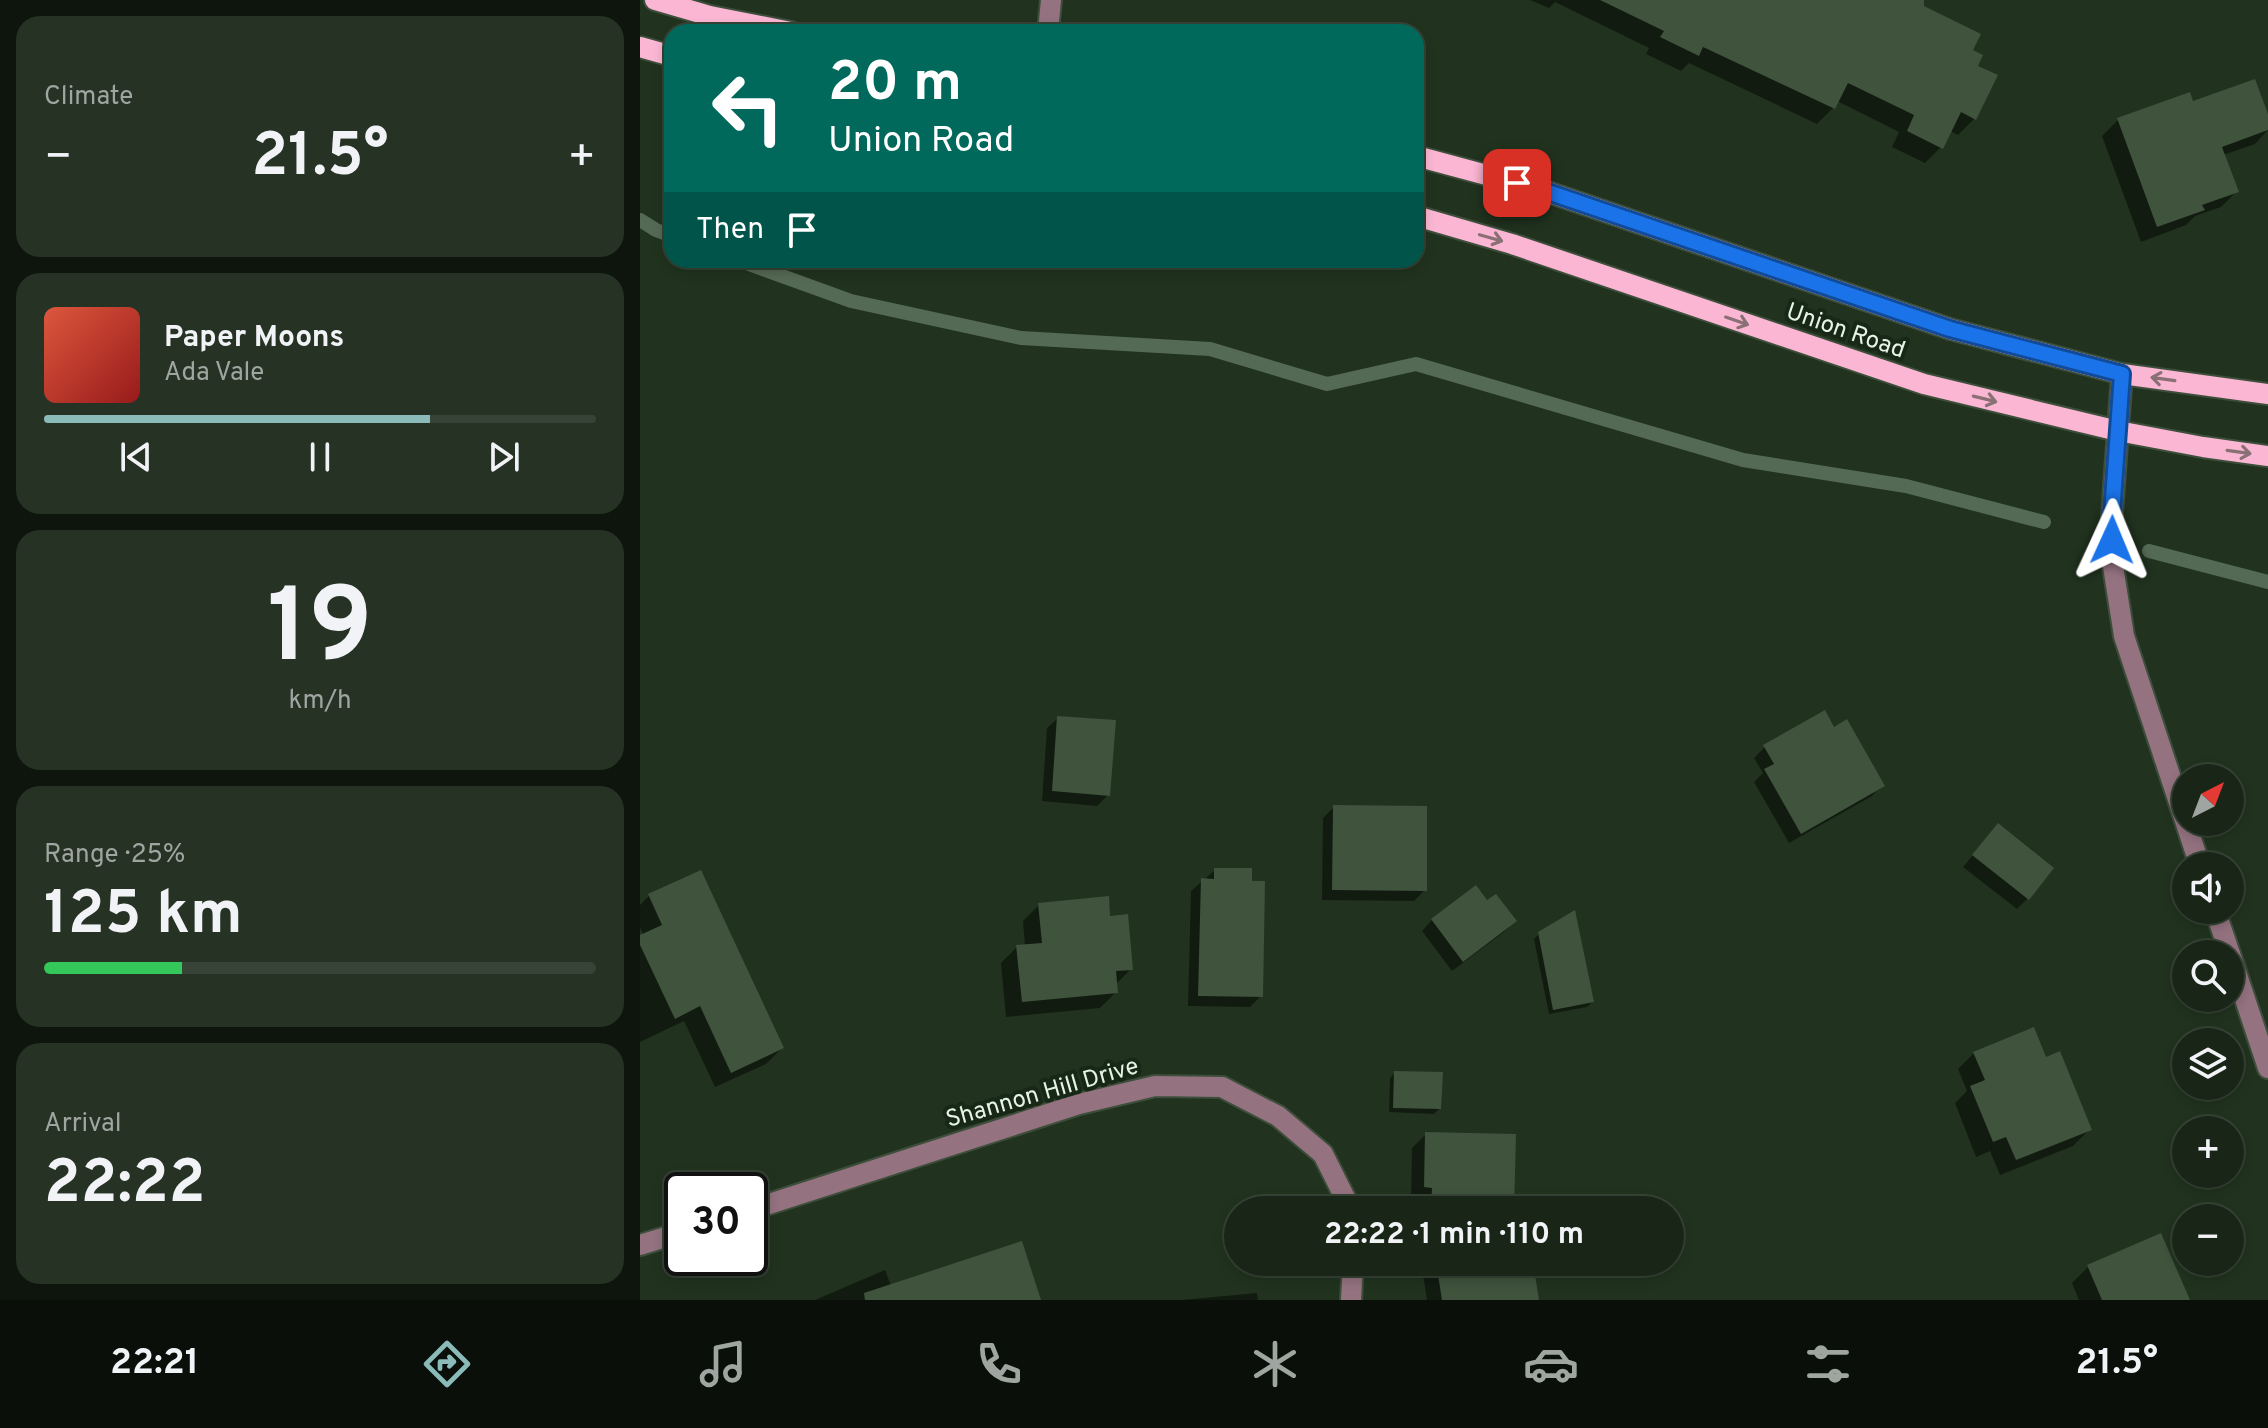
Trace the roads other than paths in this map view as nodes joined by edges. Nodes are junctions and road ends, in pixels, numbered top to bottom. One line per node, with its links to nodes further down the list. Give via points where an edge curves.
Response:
1 (655, 0): 3 (main road)
2 (1051, 0): 4 (street)
3 (750, 24)
4 (1049, 24)
5 (640, 47): 6 (main road)
6 (664, 54)
7 (1424, 158): 9 (main road, Union Road, via 1542,190 1950,329)
8 (1424, 218): 11 (main road, Union Road, one-way to 11, via 1924,384)
9 (2122, 374): 10 (main road, Union Road, one-way to 9); 11 (street)
10 (2268, 394)
11 (2118, 431): 12 (main road, Union Road, one-way to 12); 13 (street, via 2113,566 2124,636)
12 (2268, 456)
13 (2195, 852)
14 (2244, 996): 15 (street)
15 (2268, 1068)
16 (1344, 1196): 17 (street, Shannon Hill Drive, via 1323,1154 1278,1116 1222,1087 1155,1086 1079,1104)
17 (768, 1204)
18 (664, 1238): 19 (street)
19 (640, 1245)
20 (1352, 1276): 21 (street)
21 (1351, 1300)

